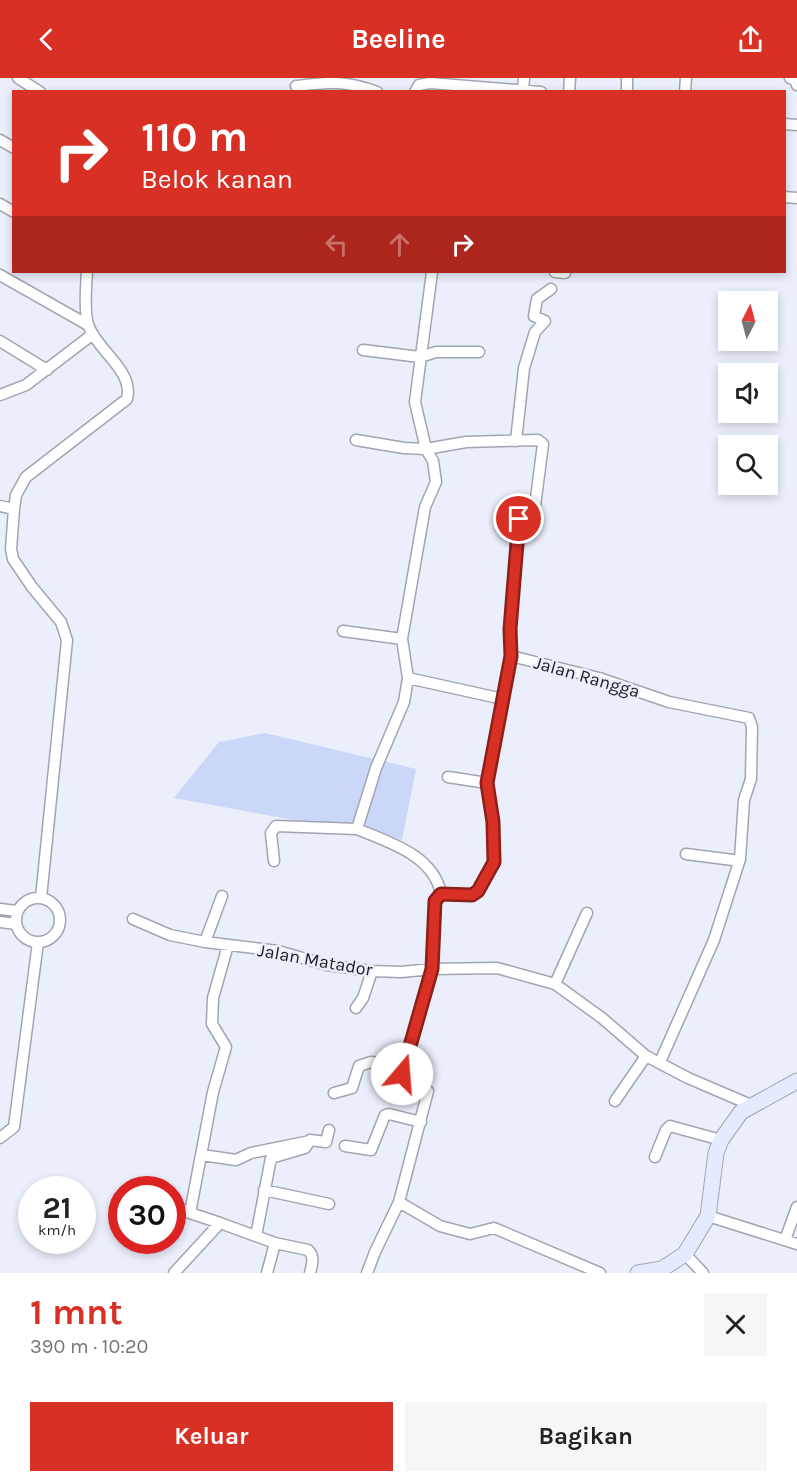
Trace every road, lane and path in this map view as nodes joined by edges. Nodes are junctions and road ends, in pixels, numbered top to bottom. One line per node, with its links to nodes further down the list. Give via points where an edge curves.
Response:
1 (18, 78): 6 (street)
2 (524, 78): 9 (street)
3 (430, 81): 4 (street); 8 (street)
4 (477, 83): 9 (street)
5 (296, 86): 7 (street, via 350,83)
6 (37, 90)
7 (371, 90)
8 (416, 90)
9 (523, 90)
10 (87, 273): 14 (street)
11 (432, 273): 18 (street)
12 (0, 275): 14 (street)
13 (551, 289): 22 (street, via 537,299 534,316 545,321 535,332 524,368)
14 (91, 330): 19 (street); 25 (street, via 126,379 127,399 26,477)
15 (0, 341): 19 (street)
16 (363, 350): 18 (street)
17 (479, 352): 18 (street, via 436,352)
18 (420, 357): 23 (street, via 415,402)
19 (47, 370): 20 (street, via 26,385)
20 (0, 395)
21 (356, 440): 23 (street, Jalan Rangga)
22 (516, 441): 23 (street, Jalan Rangga, via 466,442); 30 (street, Jalan Rangga, via 538,440 543,444 535,506 521,509 519,519)
23 (426, 449): 29 (street, via 433,461 436,482 425,507)
24 (0, 506): 25 (street)
25 (14, 509): 27 (street)
26 (0, 554): 27 (street)
27 (13, 559): 41 (street, via 61,622 67,640)
28 (343, 631): 29 (street)
29 (402, 639): 31 (street)
30 (511, 656): 32 (street); 37 (street, Jalan Rangga, via 599,678 669,702 749,717 752,779 744,800)
31 (408, 678): 32 (street); 35 (street, via 404,702 376,768)
32 (503, 699): 34 (street)
33 (448, 777): 34 (street)
34 (487, 783): 39 (street, via 494,862 472,895)
35 (357, 829): 38 (street, via 276,826 271,833); 39 (street, via 409,851 432,872)
36 (686, 854): 37 (street)
37 (740, 859): 56 (street, Jalan Rangga, via 714,940)
38 (274, 861)
39 (441, 894): 51 (street, via 435,901)
40 (222, 896): 49 (street)
41 (41, 898): 43 (street, via 31,899); 48 (street, via 55,907 59,922 52,936)
42 (0, 909): 43 (street)
43 (17, 911): 47 (street)
44 (587, 913): 53 (street)
45 (133, 919): 49 (street, Jalan Matador, via 170,935)
46 (0, 922): 47 (street)
47 (16, 924): 48 (street, via 28,940)
48 (38, 942): 64 (street, via 14,1127)
49 (205, 942): 50 (street, Jalan Matador)
50 (228, 945): 52 (street, Jalan Matador); 68 (street, via 213,998 212,1024 226,1047)
51 (432, 969): 52 (street, Jalan Matador); 53 (street, Jalan Matador, via 497,968); 57 (street)
52 (372, 971): 54 (street)
53 (555, 984): 55 (street, Jalan Matador)
54 (356, 1008)
55 (646, 1056): 56 (street, Jalan Matador); 60 (street)
56 (660, 1062): 61 (street, Jalan Matador)
57 (403, 1065): 59 (street, via 371,1062 359,1066 352,1088); 62 (street, via 405,1080 428,1091)
58 (797, 1081): 61 (main road)
59 (334, 1093)
60 (615, 1101)
61 (751, 1105): 66 (main road, via 741,1112)
62 (421, 1122): 67 (street, via 385,1114 371,1150); 71 (street)
63 (330, 1130): 65 (street, via 326,1142)
64 (0, 1138)
65 (310, 1140): 68 (street, via 236,1160); 70 (street, via 305,1148 271,1158)
66 (721, 1140): 69 (street, via 670,1126); 76 (main road)
67 (345, 1146)
68 (202, 1155): 75 (street)
69 (655, 1157)
70 (264, 1190): 72 (street); 78 (street)
71 (399, 1202): 86 (street); 87 (street, via 440,1226 470,1234 494,1228)
72 (329, 1204)
73 (797, 1207): 79 (street)
74 (186, 1211): 75 (street)
75 (190, 1213): 77 (street)
76 (708, 1216): 79 (street); 82 (main road)
77 (220, 1223): 78 (street); 83 (street)
78 (256, 1236): 80 (street)
79 (785, 1240): 81 (street)
80 (274, 1243): 84 (street); 85 (street, via 312,1252)
81 (797, 1244)
82 (685, 1254): 88 (main road, via 662,1269); 89 (street)
83 (174, 1273)
84 (267, 1273)
85 (310, 1273)
86 (367, 1273)
87 (600, 1273)
88 (638, 1273)
89 (703, 1273)

